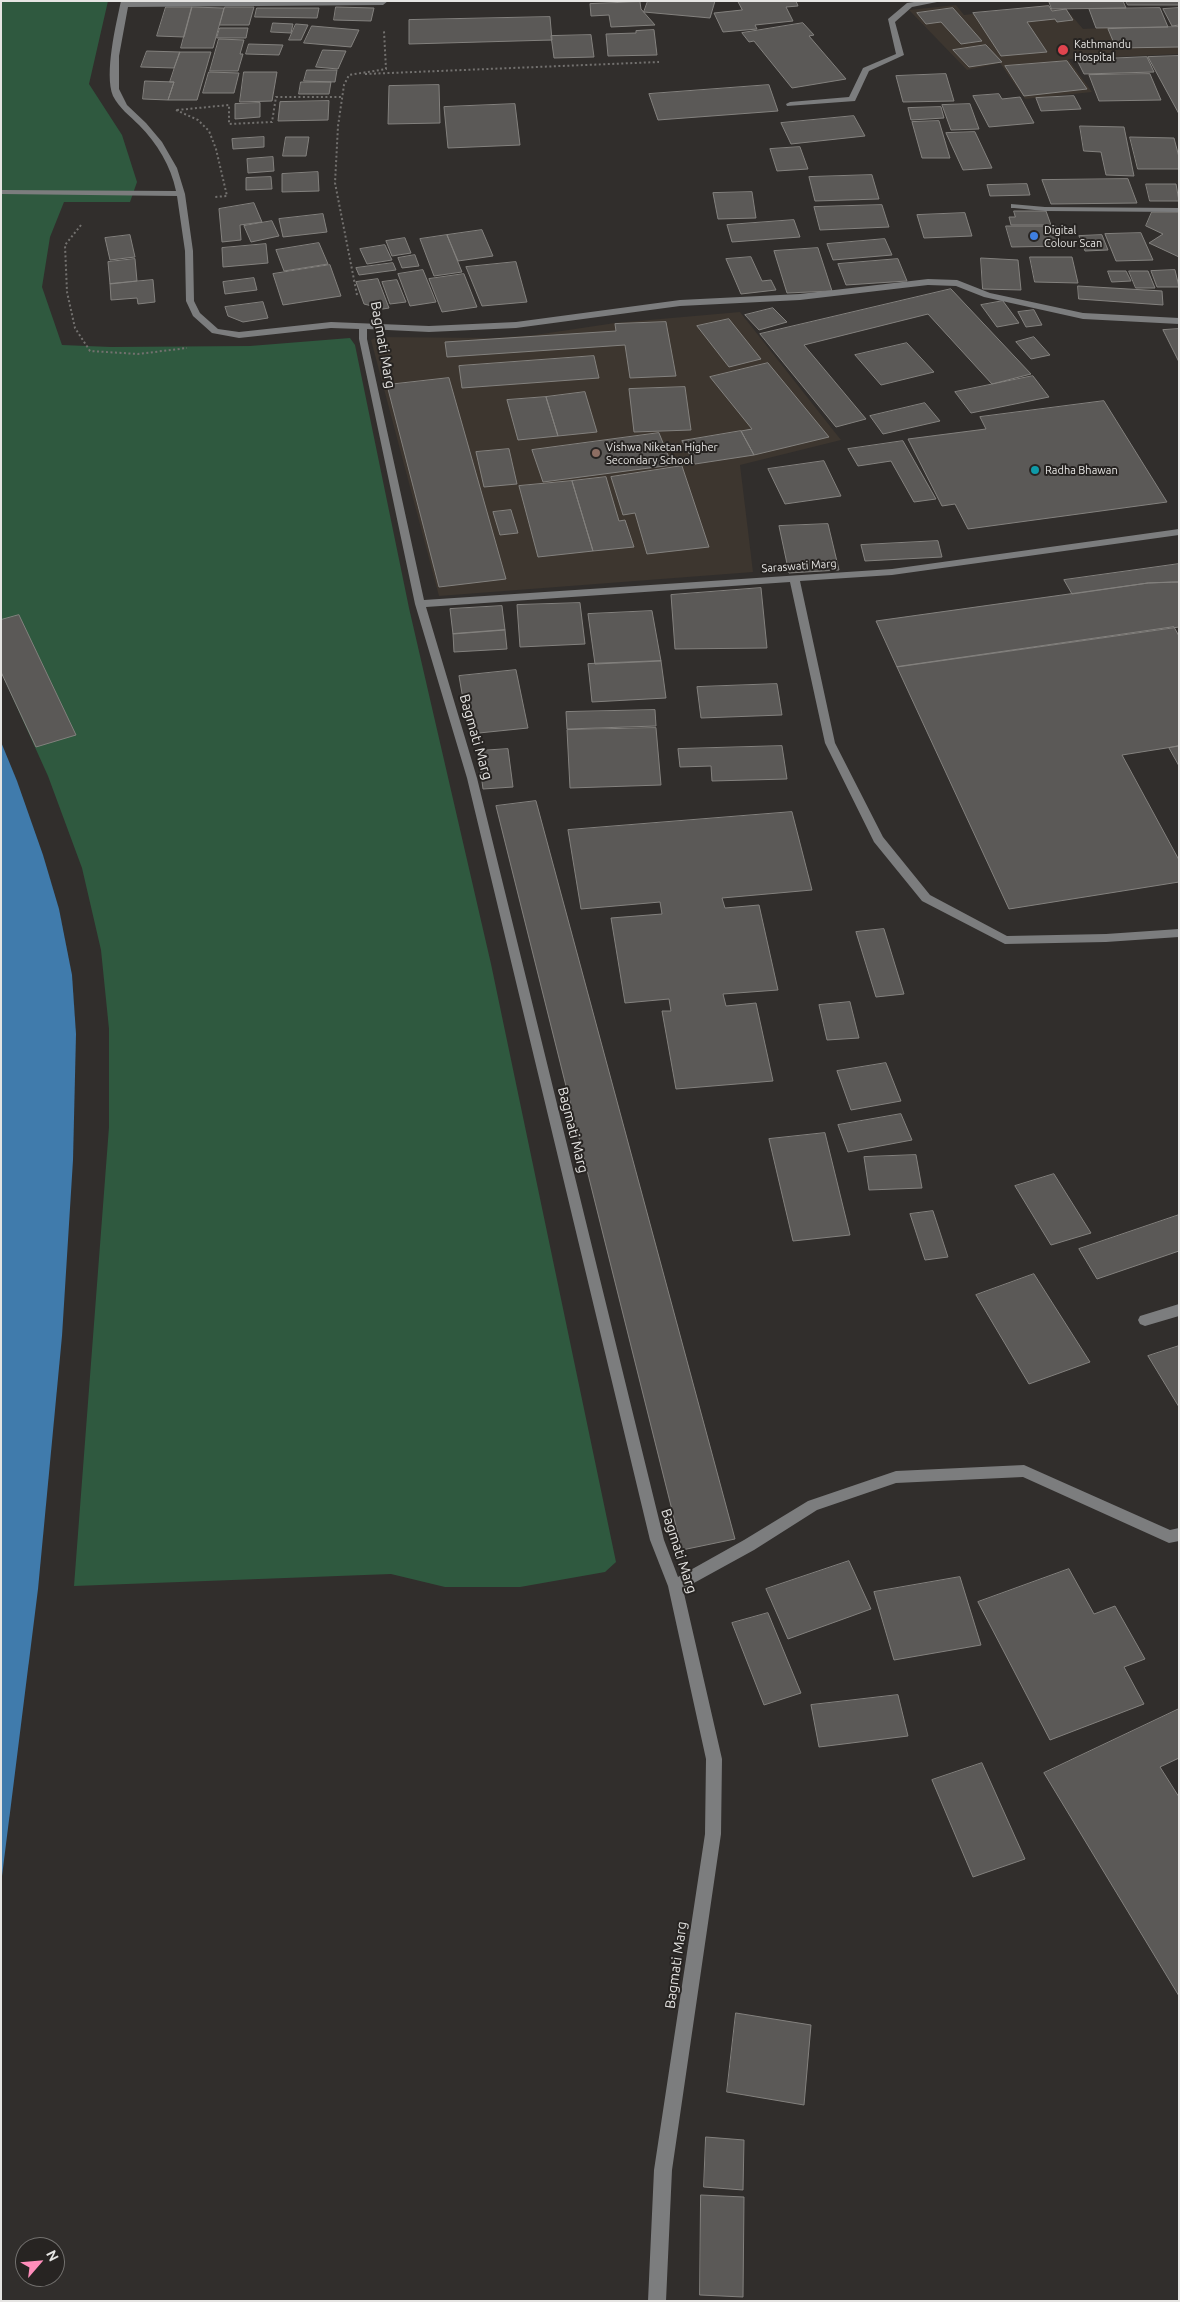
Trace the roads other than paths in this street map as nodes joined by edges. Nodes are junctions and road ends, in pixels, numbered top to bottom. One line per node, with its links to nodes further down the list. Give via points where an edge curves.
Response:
1 (939, 1): 4 (street, via 910,4 891,22 900,55 866,70 852,99)
2 (384, 2): 3 (street)
3 (124, 3): 6 (street, via 114,65 117,96 159,144 172,168)
4 (790, 104)
5 (1, 192): 6 (street)
6 (181, 197): 10 (street, via 189,251 190,300 196,314 215,331 239,335)
7 (1014, 206): 8 (street, via 1045,210)
8 (1179, 210)
9 (1179, 321): 10 (street, via 1083,316 987,295 958,283 928,282 800,297 680,303 516,325 438,329)
10 (363, 325): 13 (street, Bagmati Marg, via 363,339)
11 (1179, 532): 12 (street, Saraswati Marg, via 892,572)
12 (794, 579): 13 (street, Saraswati Marg); 14 (street, via 830,743 878,839 926,898 1005,940)
13 (420, 604): 18 (street, Bagmati Marg, via 472,778 656,1540)
14 (1179, 933)
15 (1179, 1310): 16 (street)
16 (1145, 1320)
17 (1179, 1534): 18 (street, via 1169,1537 1024,1471 896,1477 813,1505)
18 (676, 1586): 19 (street, Bagmati Marg, via 714,1759 713,1834 663,2170)
19 (657, 2301)

